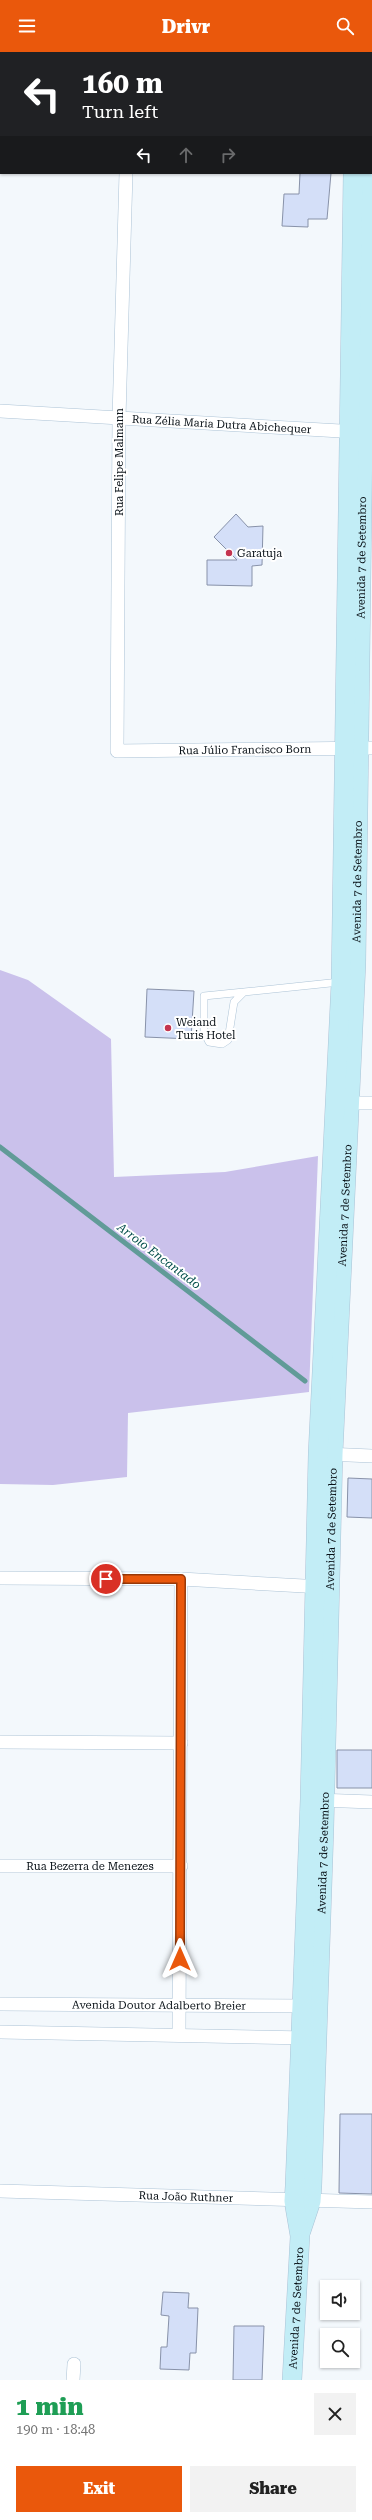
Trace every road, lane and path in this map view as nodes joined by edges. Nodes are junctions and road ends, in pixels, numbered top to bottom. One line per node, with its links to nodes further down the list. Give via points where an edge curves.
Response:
1 (126, 174): 6 (street, Rua Felipe Malmann)
2 (352, 174): 4 (main road, Avenida 7 de Setembro)
3 (370, 174): 4 (main road, Avenida 7 de Setembro)
4 (360, 252): 7 (main road, Avenida 7 de Setembro)
5 (0, 411): 6 (street, Rua Zélia Maria Dutra Abichequer)
6 (119, 418): 7 (street, Rua Zélia Maria Dutra Abichequer); 9 (street, Rua Felipe Malmann)
7 (361, 432): 8 (main road, Avenida 7 de Setembro, via 354,579)
8 (358, 749): 9 (street, Rua Júlio Francisco Born); 10 (main road, Avenida 7 de Setembro)
9 (117, 751)
10 (348, 982): 11 (lane); 12 (main road, Avenida 7 de Setembro)
11 (244, 992): 11 (lane, via 234,1002 228,1040 222,1044 210,1042 204,1032 204,996)
12 (342, 1103): 13 (street); 14 (main road, Avenida 7 de Setembro)
13 (372, 1103)
14 (326, 1454): 15 (street); 18 (main road, Avenida 7 de Setembro)
15 (372, 1456)
16 (0, 1578): 17 (street)
17 (181, 1579): 18 (street); 20 (street)
18 (322, 1587): 21 (main road, Avenida 7 de Setembro)
19 (0, 1742): 20 (street)
20 (181, 1743): 24 (street)
21 (317, 1800): 22 (street); 27 (main road, Avenida 7 de Setembro)
22 (372, 1802)
23 (0, 1866): 24 (street, Rua Bezerra de Menezes)
24 (181, 1866): 26 (street)
25 (0, 2004): 26 (street, Avenida Doutor Adalberto Breier)
26 (180, 2006): 27 (street, Avenida Doutor Adalberto Breier); 29 (street)
27 (310, 2006): 30 (main road, Avenida 7 de Setembro)
28 (0, 2032): 29 (street)
29 (179, 2035): 30 (street)
30 (309, 2038): 32 (main road, Avenida 7 de Setembro)
31 (0, 2191): 32 (street, Rua João Ruthner)
32 (303, 2201): 33 (street, Rua João Ruthner); 36 (main road, Avenida 7 de Setembro)
33 (372, 2202)
34 (74, 2364): 35 (street)
35 (73, 2380)
36 (292, 2380)

